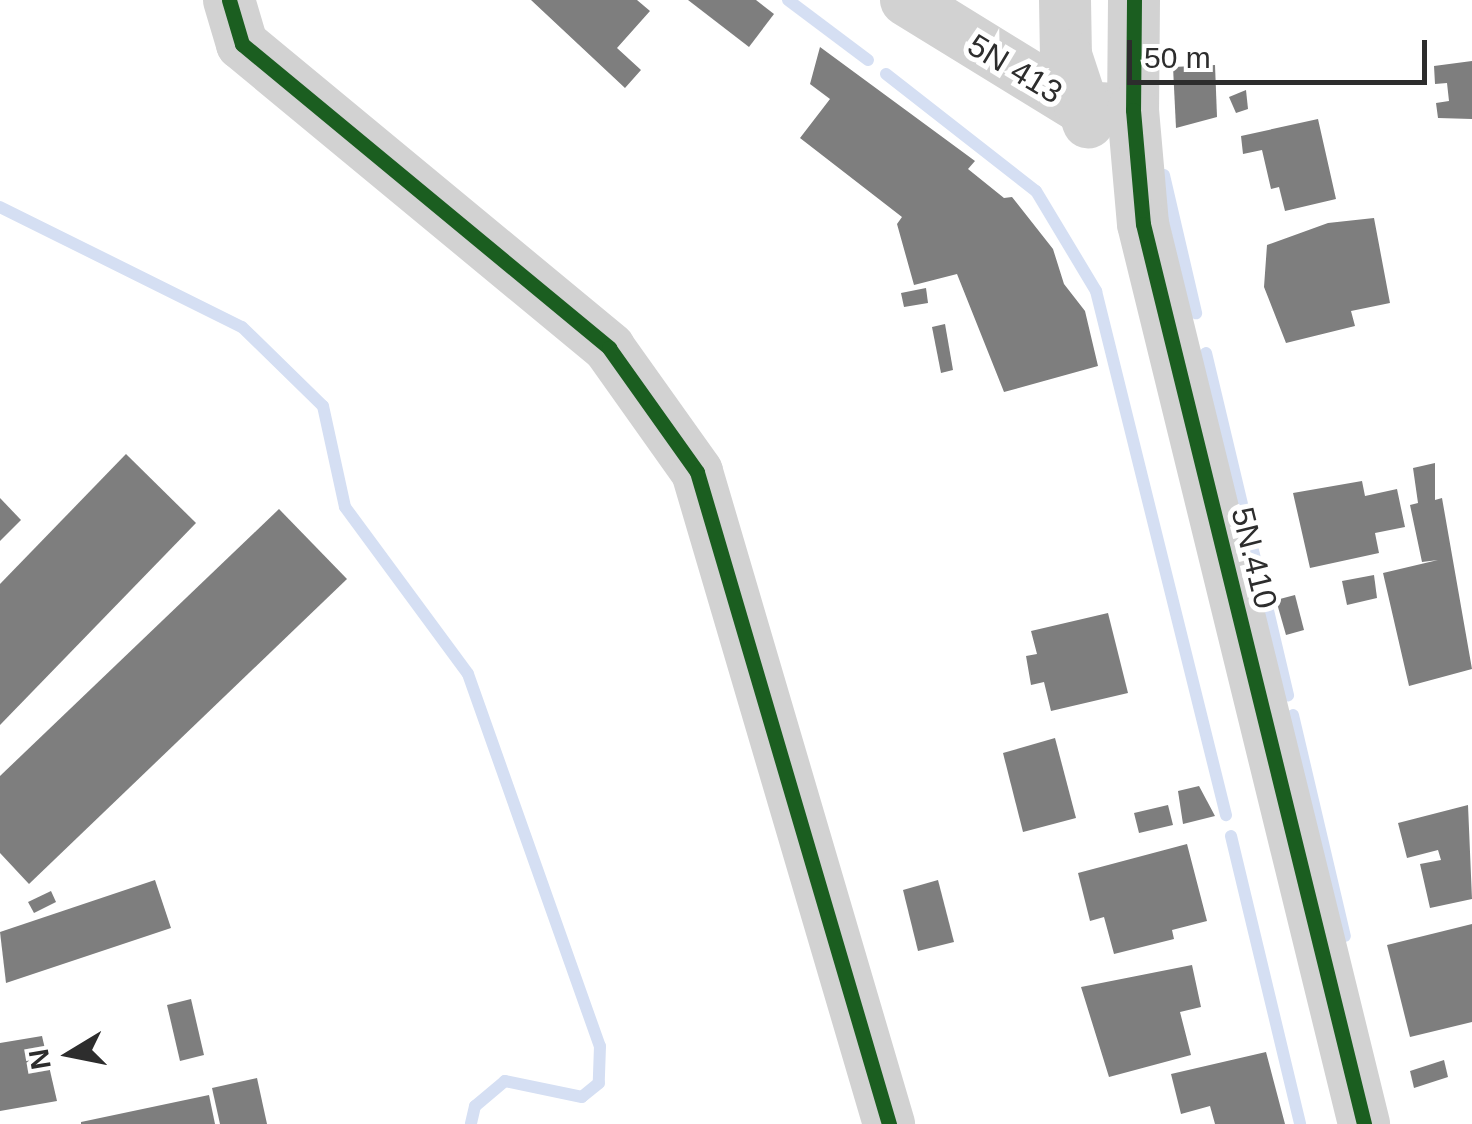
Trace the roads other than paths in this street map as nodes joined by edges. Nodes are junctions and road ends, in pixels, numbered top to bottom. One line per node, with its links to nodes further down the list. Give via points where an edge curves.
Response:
1 (229, 0): 8 (street, via 242,44 609,348 697,472)
2 (906, 0): 5 (street, 5N 413)
3 (1065, 0): 5 (street, via 1066,55)
4 (1134, 0): 6 (street, 5N.410)
5 (1080, 107): 6 (street, 5N 413); 7 (street)
6 (1133, 110): 7 (street, 5N.410)
7 (1143, 224): 9 (street, 5N.410)
8 (889, 1124)
9 (1364, 1124)

